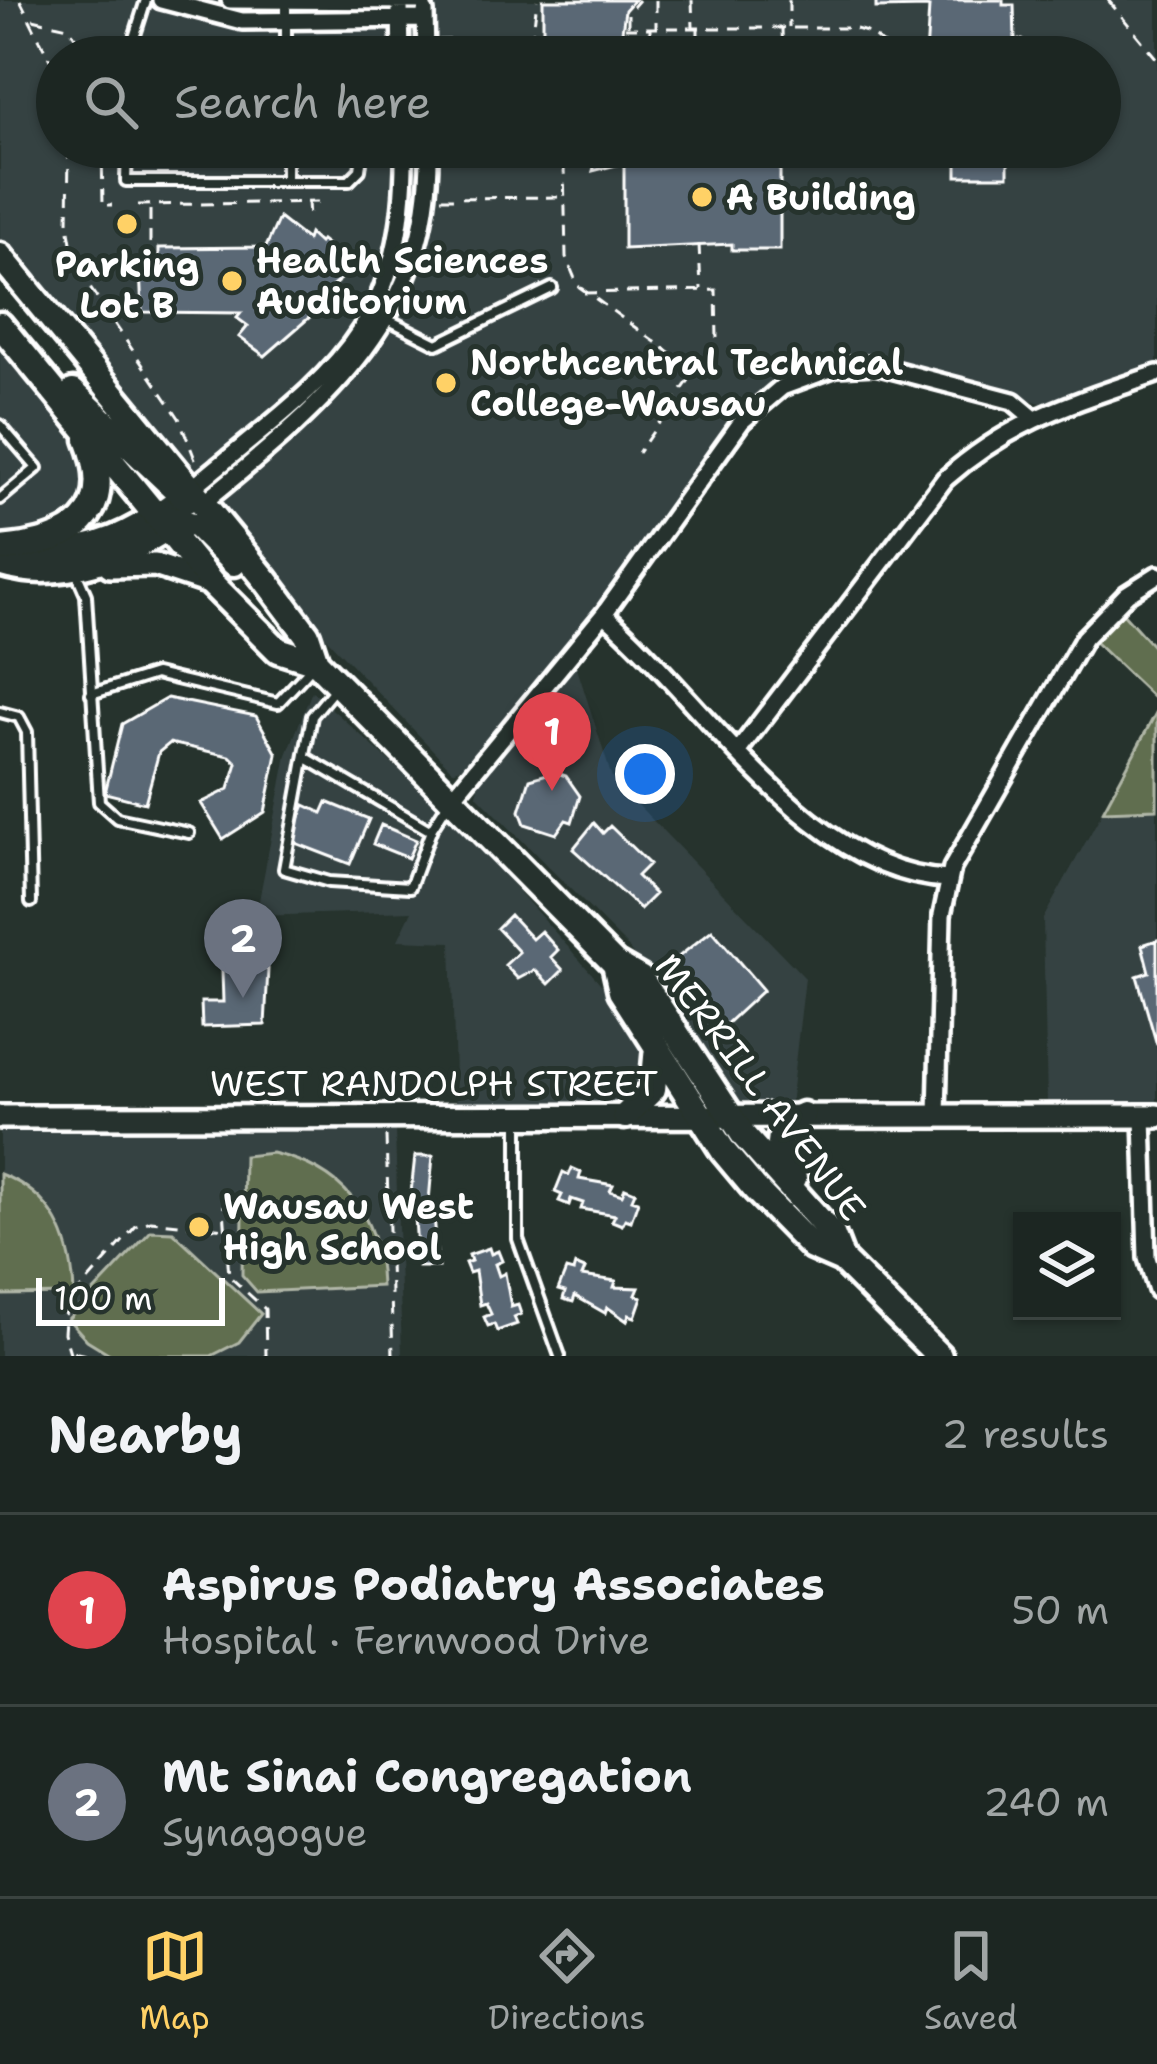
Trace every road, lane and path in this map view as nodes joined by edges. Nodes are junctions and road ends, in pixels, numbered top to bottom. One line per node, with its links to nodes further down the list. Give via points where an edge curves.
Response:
1 (20, 0): 14 (path)
2 (146, 0): 22 (lane)
3 (161, 0): 16 (street, via 228,19)
4 (230, 0): 12 (street)
5 (400, 0): 12 (street); 13 (street); 15 (street)
6 (537, 0): 25 (path)
7 (639, 0): 19 (path, via 626,28)
8 (656, 0): 19 (path)
9 (692, 0): 17 (path)
10 (789, 0): 18 (path)
11 (1108, 0): 30 (path)
12 (286, 2): 16 (lane)
13 (425, 7): 15 (street)
14 (31, 19): 20 (path); 21 (path)
15 (400, 19): 16 (street); 24 (street)
16 (286, 21): 23 (lane)
17 (696, 27): 18 (path); 19 (path); 27 (path)
18 (786, 27): 28 (path); 29 (path)
19 (653, 28): 26 (path)
20 (39, 36)
21 (75, 36)
22 (135, 36)
23 (286, 36)
24 (400, 36)
25 (532, 36)
26 (652, 36)
27 (697, 36)
28 (785, 36)
29 (870, 36)
30 (1157, 59)
31 (69, 168): 63 (path, via 75,266 179,418)
32 (102, 168): 44 (path, via 103,205)
33 (126, 168): 39 (lane, via 126,182)
34 (286, 168): 39 (lane)
35 (357, 168): 39 (lane, via 354,179)
36 (403, 168): 54 (street, via 400,239)
37 (428, 168): 54 (street, via 425,216)
38 (564, 168): 40 (path)
39 (286, 181)
40 (565, 197): 41 (path); 53 (path, via 566,257)
41 (435, 198)
42 (308, 200): 43 (path); 46 (path); 47 (path)
43 (324, 202)
44 (112, 205)
45 (138, 205): 46 (path)
46 (150, 205): 50 (path, via 150,260)
47 (309, 219)
48 (699, 244): 52 (path)
49 (0, 256): 63 (main road)
50 (125, 260)
51 (552, 287): 54 (lane, via 436,344)
52 (701, 290): 53 (path); 56 (path, via 716,290 717,340)
53 (584, 293): 56 (path)
54 (380, 316): 63 (street)
55 (6, 332): 60 (main road); 63 (main road)
56 (694, 370): 61 (path)
57 (1157, 374): 58 (street)
58 (1032, 417): 69 (street, via 1013,401 875,365 798,379 742,421); 74 (street, via 945,479)
59 (0, 425): 62 (lane, via 37,468)
60 (82, 425): 63 (main road); 64 (main road, via 98,478 86,518 56,540)
61 (638, 453)
62 (0, 499)
63 (183, 502): 64 (street, via 84,549); 66 (street, via 115,556); 68 (main road, MERRILL AVENUE); 70 (main road, MERRILL AVENUE, via 199,528 304,628)
64 (1, 549)
65 (0, 565): 66 (street, via 36,573)
66 (74, 569): 68 (street, via 150,564); 72 (lane, via 86,595)
67 (1157, 575): 79 (street, via 1084,638)
68 (212, 584): 70 (main road, MERRILL AVENUE, via 272,645)
69 (604, 614): 74 (street); 76 (street)
70 (316, 662): 71 (main road, MERRILL AVENUE); 72 (lane, via 278,703 155,674)
71 (338, 685): 75 (lane, via 312,716); 76 (main road, MERRILL AVENUE)
72 (91, 694): 78 (lane, via 103,809)
73 (0, 712): 80 (lane, via 19,717 27,732)
74 (740, 750): 79 (street, via 857,853 910,876)
75 (308, 759): 77 (lane); 77 (lane, via 284,869 321,881 410,887)
76 (453, 797): 77 (lane); 81 (main road, MERRILL AVENUE)
77 (430, 831)
78 (189, 833)
79 (948, 879): 86 (street)
80 (31, 902)
81 (615, 964): 82 (main road, MERRILL AVENUE, via 619,987); 84 (main road, MERRILL AVENUE, via 646,986)
82 (656, 1044): 83 (main road, MERRILL AVENUE); 87 (main road, via 653,1089)
83 (700, 1114): 84 (street, WEST RANDOLPH STREET); 87 (street, WEST RANDOLPH STREET); 95 (main road, MERRILL AVENUE, via 808,1243)
84 (729, 1114): 85 (street, WEST RANDOLPH STREET); 93 (main road, MERRILL AVENUE)
85 (803, 1115): 86 (street, WEST RANDOLPH STREET); 93 (main road, via 787,1124 779,1154)
86 (937, 1115): 88 (street, WEST RANDOLPH STREET)
87 (625, 1116): 90 (street, WEST RANDOLPH STREET)
88 (1150, 1116): 96 (street, via 1145,1236)
89 (0, 1117): 91 (street, WEST RANDOLPH STREET)
90 (518, 1117): 91 (street, WEST RANDOLPH STREET); 101 (lane, via 518,1239)
91 (385, 1118): 100 (path)
92 (223, 1196): 94 (path)
93 (812, 1212): 95 (main road, MERRILL AVENUE)
94 (224, 1228): 97 (path, via 136,1226 66,1306); 99 (path, via 229,1276 265,1309)
95 (842, 1260): 102 (main road, MERRILL AVENUE)
96 (1157, 1289)
97 (71, 1354): 98 (path)
98 (90, 1356)
99 (266, 1356)
100 (392, 1356)
101 (560, 1356)
102 (940, 1356)

